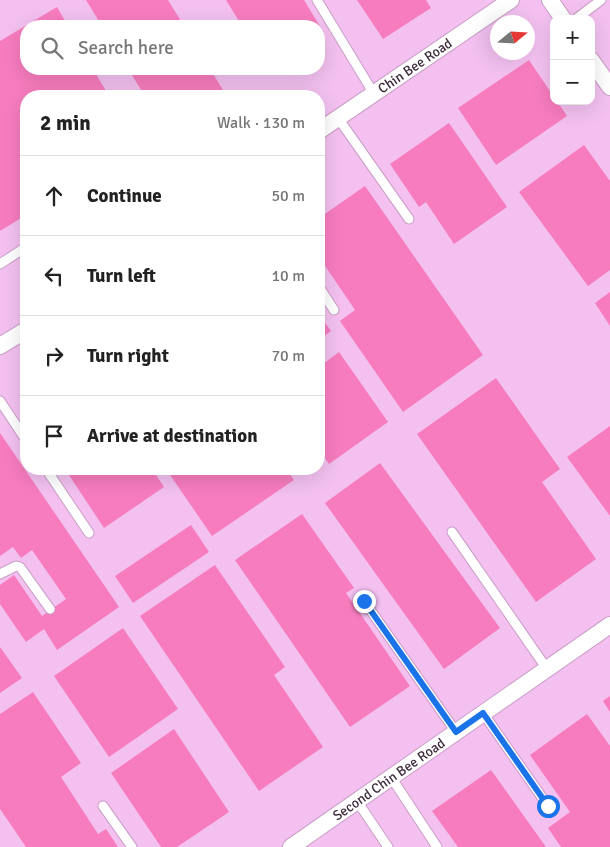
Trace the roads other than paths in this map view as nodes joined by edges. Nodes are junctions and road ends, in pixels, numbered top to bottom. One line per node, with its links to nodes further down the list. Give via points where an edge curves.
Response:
1 (317, 0): 9 (lane)
2 (511, 0): 9 (street, Chin Bee Road)
3 (550, 0): 5 (street)
4 (601, 0): 6 (lane)
5 (560, 15)
6 (581, 15)
7 (595, 65): 8 (street)
8 (608, 80)
9 (374, 94): 10 (street, Chin Bee Road)
10 (338, 118): 11 (street, Chin Bee Road); 12 (lane)
11 (325, 128)
12 (409, 219)
13 (20, 251): 14 (lane)
14 (0, 264)
15 (325, 296): 16 (lane)
16 (334, 310)
17 (20, 334): 18 (street)
18 (0, 346)
19 (0, 401): 20 (lane)
20 (20, 431)
21 (50, 475): 23 (lane)
22 (452, 532): 28 (lane)
23 (89, 533)
24 (0, 574): 26 (lane, via 20,567)
25 (364, 601): 30 (lane)
26 (50, 609)
27 (610, 625): 28 (street, Second Chin Bee Road)
28 (547, 669): 29 (street, Second Chin Bee Road)
29 (483, 713): 30 (street, Second Chin Bee Road); 34 (lane)
30 (456, 732): 31 (street, Second Chin Bee Road)
31 (391, 778): 32 (street, Second Chin Bee Road); 38 (lane)
32 (357, 801): 36 (street, Second Chin Bee Road); 37 (lane)
33 (103, 806): 35 (lane)
34 (548, 806)
35 (132, 847)
36 (291, 847)
37 (388, 847)
38 (437, 847)

